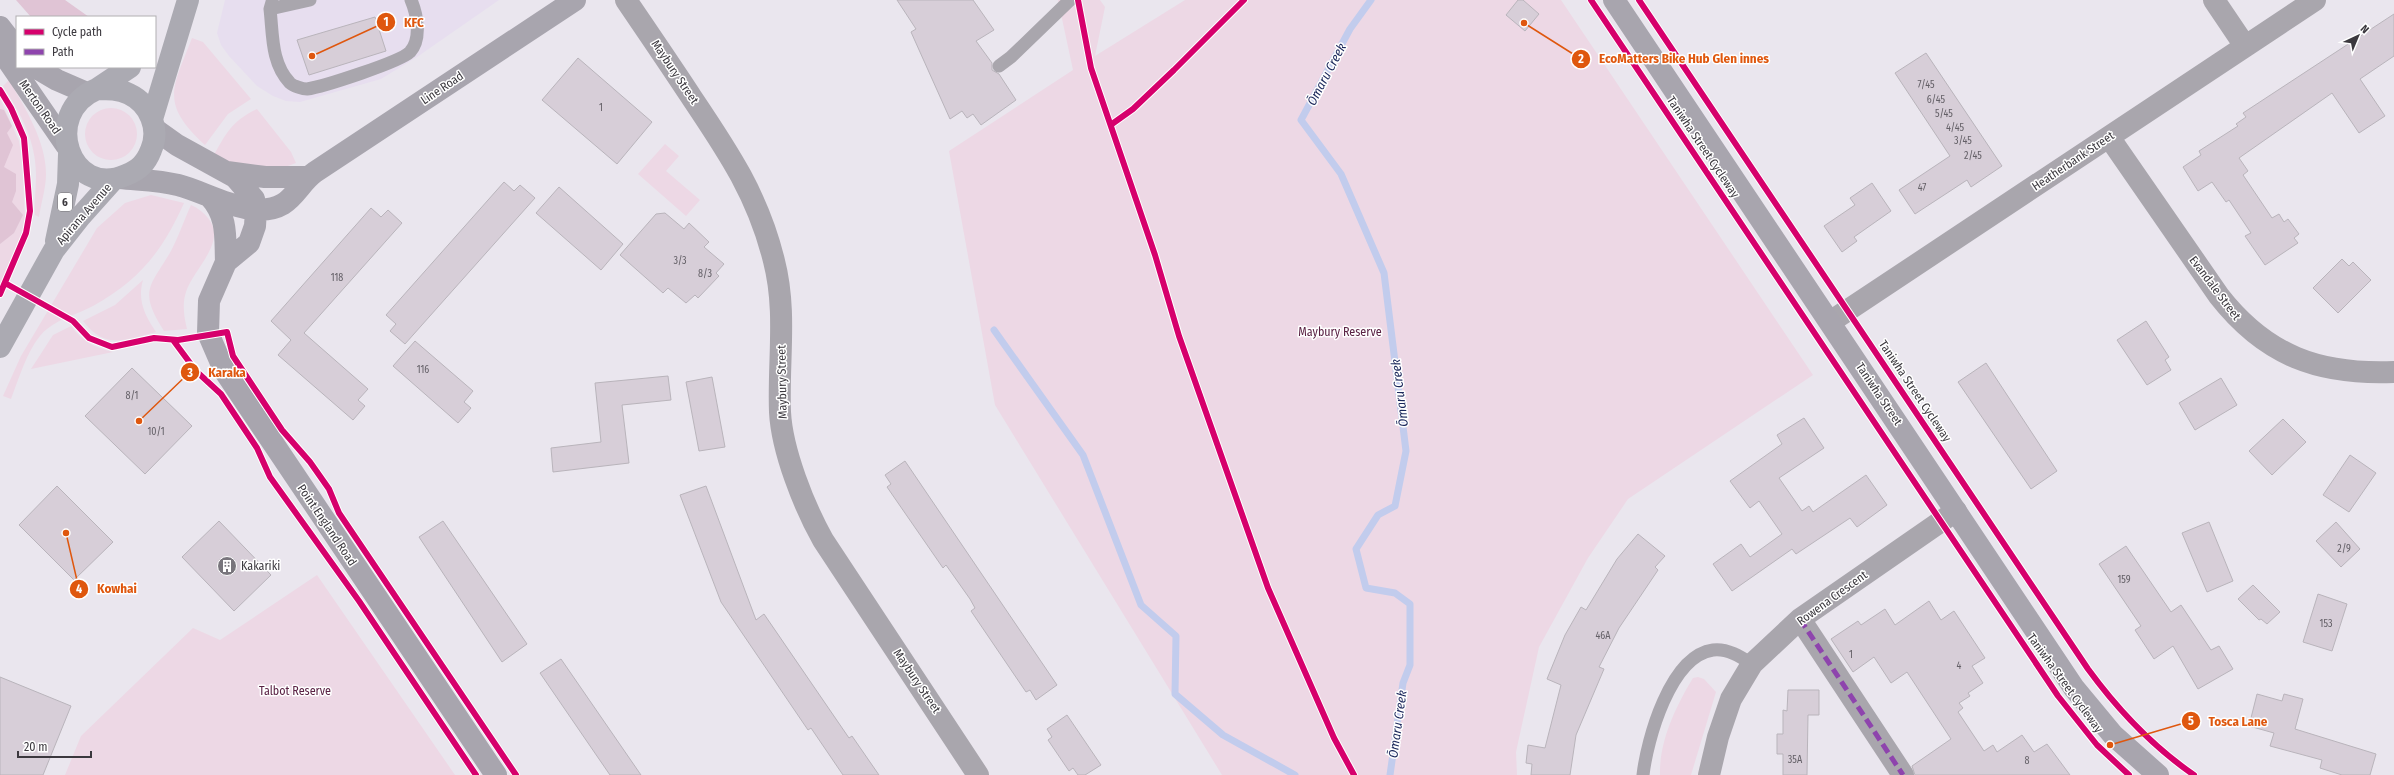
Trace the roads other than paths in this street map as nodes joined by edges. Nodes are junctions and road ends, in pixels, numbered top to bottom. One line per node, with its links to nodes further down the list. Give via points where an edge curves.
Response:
1 (188, 0): 12 (main road, 6)
2 (310, 0): 9 (lane)
3 (411, 0): 9 (lane, via 416,13 417,34 410,52 394,62 306,89 291,84 275,60)
4 (626, 0): 38 (street, Maybury Street, via 725,147 751,193 759,213 779,287 780,413 795,478 806,507 823,540)
5 (1070, 0): 17 (lane)
6 (1614, 0): 31 (main road, Taniwha Street)
7 (2214, 0): 13 (street)
8 (2315, 0): 13 (street, Heatherbank Street)
9 (272, 4)
10 (561, 4): 25 (main road, Line Road)
11 (0, 27): 15 (main road)
12 (178, 30): 14 (main road); 21 (main road, 6)
13 (2245, 46): 22 (street, Heatherbank Street)
14 (156, 47)
15 (16, 48)
16 (0, 49): 23 (main road, Merton Road)
17 (999, 66)
18 (37, 68): 20 (main road, Merton Road, via 57,80)
19 (128, 68): 20 (main road, 6)
20 (92, 91): 21 (main road, via 114,90 129,94 141,102); 23 (main road, 6, via 72,110 66,125)
21 (154, 125): 24 (main road, via 177,145); 26 (main road, 6, via 154,144 148,159 136,170)
22 (2108, 137): 31 (street, Heatherbank Street); 33 (street, Evandale Street, via 2219,296 2249,330 2274,347 2322,367 2352,372)
23 (68, 150): 26 (main road, via 79,167 87,173 98,178); 29 (main road, Apirana Avenue / 6, via 68,184)
24 (224, 171): 25 (main road, via 265,177); 28 (main road, via 241,182 251,193)
25 (308, 177): 28 (main road, Line Road, via 297,193 282,204 266,210)
26 (117, 179): 27 (main road, via 176,184); 29 (main road, Apirana Avenue / 6, via 80,216)
27 (210, 197): 28 (main road); 30 (main road, Point England Road, via 217,204 225,223)
28 (256, 209): 30 (main road, Point England Road, via 255,226 249,243)
29 (54, 250): 32 (main road, Apirana Avenue / 6)
30 (226, 262): 37 (main road, Point England Road, via 208,301 208,333 221,365 323,521)
31 (1830, 322): 34 (main road, Taniwha Street)
32 (0, 347)
33 (2394, 372)
34 (1956, 511): 35 (street, Rowena Crescent); 42 (main road, Taniwha Street, via 2074,688 2113,735)
35 (1800, 619): 36 (street, Rowena Crescent); 41 (street)
36 (1752, 664): 39 (lane, via 1727,651 1712,650 1700,655 1688,665 1668,692 1657,713); 40 (street, Rowena Crescent, via 1730,699)
37 (496, 775)
38 (978, 775)
39 (1642, 775)
40 (1709, 775)
41 (1904, 775)
42 (2158, 775)

